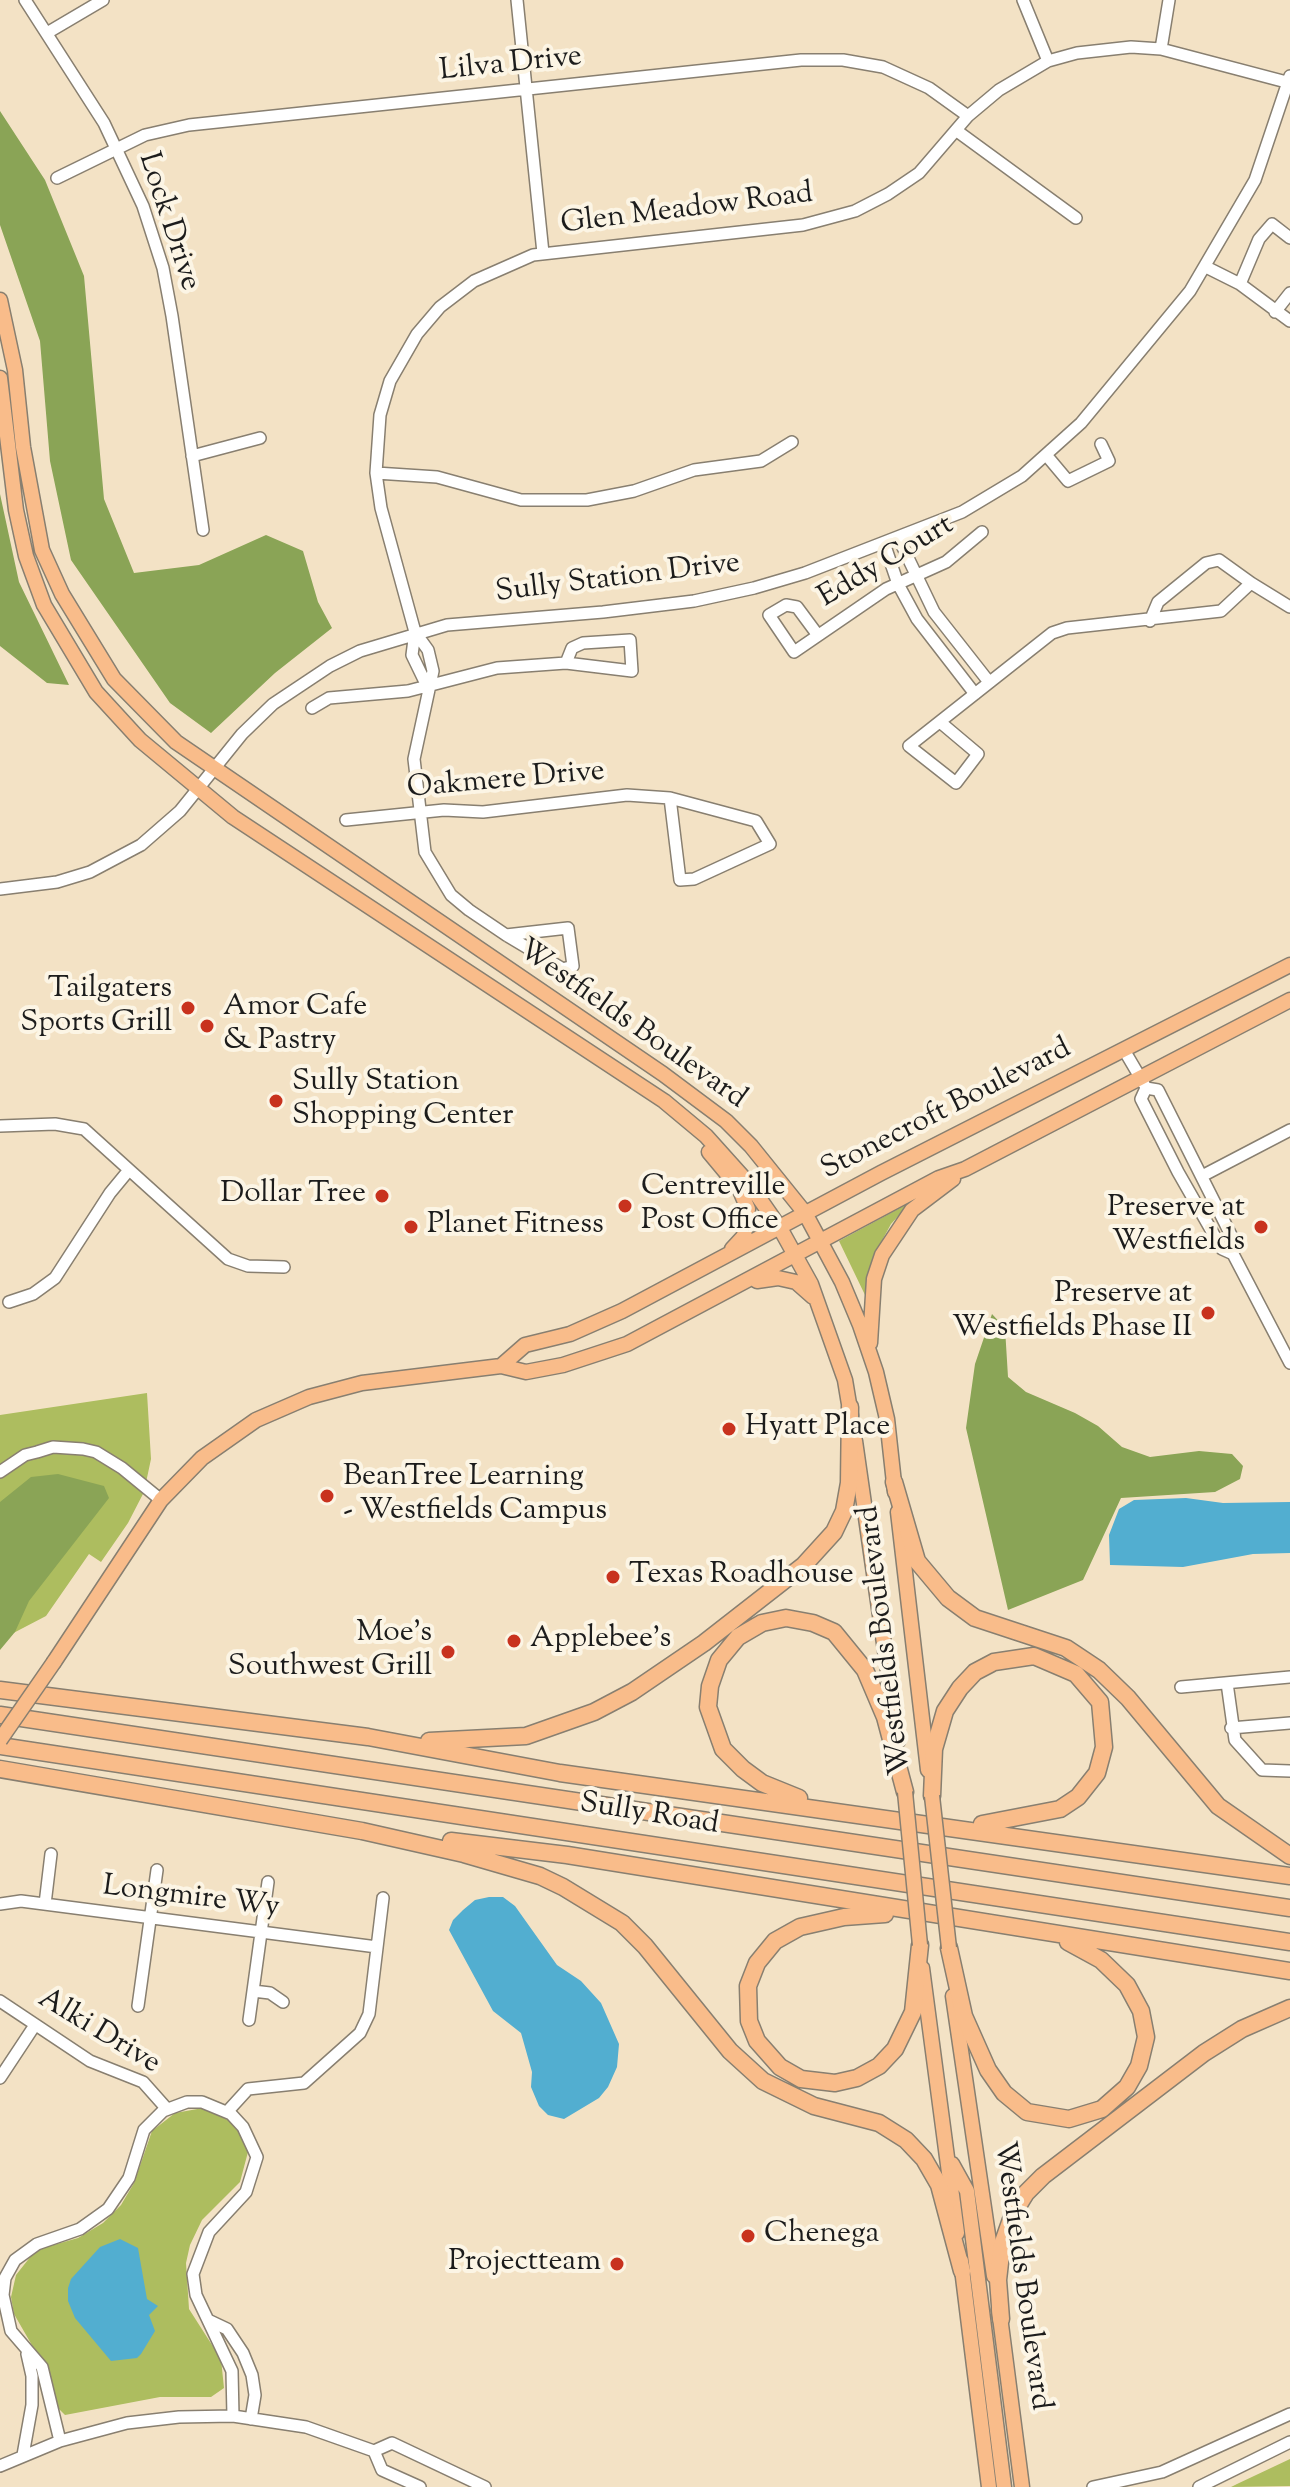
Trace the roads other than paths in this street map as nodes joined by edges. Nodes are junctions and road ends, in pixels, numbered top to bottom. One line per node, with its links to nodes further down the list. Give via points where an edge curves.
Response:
1 (25, 0): 6 (street, Lock Drive)
2 (103, 0): 6 (street)
3 (517, 0): 10 (street)
4 (1023, 0): 8 (street)
5 (1169, 0): 7 (street)
6 (47, 33): 13 (street, Lock Drive)
7 (1161, 49): 8 (street, Glen Meadow Road, via 1101,48); 9 (street, Glen Meadow Road)
8 (1048, 61): 11 (street, Glen Meadow Road, via 1012,80)
9 (1290, 81): 18 (street, Sully Station Drive, via 1255,180)
10 (527, 88): 11 (street, Lilva Drive, via 843,60 907,76); 13 (street, Lilva Drive, via 189,125); 17 (street)
11 (968, 116): 12 (street, Glen Meadow Road)
12 (957, 131): 15 (street); 17 (street, Glen Meadow Road, via 919,173 888,194 838,216 803,225)
13 (117, 146): 14 (street, Lilva Drive); 28 (street, Lock Drive, via 163,268)
14 (57, 178)
15 (1076, 218)
16 (1290, 238): 19 (street, via 1272,224 1259,239)
17 (543, 253): 30 (street, Glen Meadow Road, via 474,281 440,307 417,334 384,400)
18 (1206, 267): 19 (street); 29 (street, Sully Station Drive, via 1133,363)
19 (1240, 284): 22 (street)
20 (1290, 293): 22 (street)
21 (0, 300): 48 (main road, Westfields Boulevard, via 42,550 114,679 176,742)
22 (1275, 312): 23 (street)
23 (1290, 321)
24 (0, 378): 49 (main road, Westfields Boulevard, via 16,510 44,605 96,692 140,740)
25 (260, 438): 28 (street)
26 (792, 442): 30 (street, via 761,461 694,470 634,491 587,500 521,500 437,477)
27 (1101, 444): 29 (street, via 1109,461 1068,481)
28 (192, 456): 31 (street, Lock Drive)
29 (1047, 456): 33 (street, Sully Station Drive, via 978,503)
30 (376, 473): 40 (street, Glen Meadow Road)
31 (203, 530)
32 (982, 532): 35 (street, Eddy Court, via 946,562)
33 (898, 537): 34 (street, Sully Station Drive); 35 (street)
34 (884, 543): 37 (street); 40 (street, Sully Station Drive, via 805,573 694,601)
35 (914, 577): 37 (street, Eddy Court); 43 (street, via 934,612)
36 (1251, 583): 38 (street); 39 (street, via 1221,611); 39 (street, via 1219,560 1206,563 1158,602)
37 (898, 584): 41 (street, Eddy Court); 45 (street, via 917,619)
38 (1290, 607)
39 (1150, 621): 43 (street, via 1052,633)
40 (415, 632): 44 (street, Glen Meadow Road, via 428,650 433,671); 48 (street, Sully Station Drive, via 360,651 299,685 242,734)
41 (817, 634): 41 (street, Eddy Court, via 797,607 786,605 769,615 794,652)
42 (566, 663): 42 (street, via 632,671 630,640 583,643 572,648); 44 (street, via 497,668)
43 (989, 682): 45 (street)
44 (427, 686): 46 (street, via 329,698); 51 (street, Glen Meadow Road, via 414,759)
45 (975, 694): 47 (street)
46 (312, 708)
47 (940, 722): 47 (street, via 978,754 956,783 909,746)
48 (213, 769): 49 (street, Sully Station Drive); 65 (main road, Westfields Boulevard, via 693,1095 751,1146)
49 (198, 790): 53 (street, Sully Station Drive, via 164,827 108,864 57,882); 59 (main road, Westfields Boulevard)
50 (670, 798): 50 (street, Oakmere Drive, via 756,821 770,844 694,879 680,880); 51 (street, Oakmere Drive, via 627,795 483,812)
51 (419, 812): 52 (street, Oakmere Drive); 54 (street, Glen Meadow Road, via 425,852 451,895)
52 (346, 820)
53 (0, 889)
54 (506, 935): 54 (street, Glen Meadow Road, via 568,928 573,966 563,969)
55 (1290, 965): 57 (main road, Stonecroft Boulevard)
56 (1290, 1000): 58 (main road, Stonecroft Boulevard)
57 (1124, 1050): 58 (street); 65 (main road, Stonecroft Boulevard)
58 (1143, 1083): 62 (main road, Stonecroft Boulevard); 64 (street, via 1158,1090); 68 (street, via 1141,1099 1178,1172 1222,1249)
59 (686, 1120): 66 (main road, Westfields Boulevard, via 731,1161); 70 (main road, via 739,1188 748,1209 744,1236)
60 (0, 1126): 63 (street, via 84,1129)
61 (1290, 1130): 64 (street)
62 (965, 1169): 67 (main road, Stonecroft Boulevard); 75 (main road, via 895,1230 874,1279)
63 (129, 1170): 71 (street, via 228,1259 248,1266); 73 (street, via 55,1278 33,1294)
64 (1202, 1176): 68 (street, via 1235,1243)
65 (805, 1213): 66 (main road, Stonecroft Boulevard); 67 (main road, Westfields Boulevard)
66 (780, 1228): 69 (main road, Westfields Boulevard); 70 (main road, Stonecroft Boulevard)
67 (821, 1241): 69 (main road, Stonecroft Boulevard); 75 (main road, Westfields Boulevard)
68 (1233, 1254): 76 (street)
69 (796, 1256): 72 (main road, Stonecroft Boulevard); 74 (main road, Westfields Boulevard)
70 (717, 1261): 77 (main road, Stonecroft Boulevard, via 598,1323 525,1345)
71 (284, 1267)
72 (737, 1286): 74 (main road, via 768,1278 796,1282); 77 (main road, Stonecroft Boulevard, via 607,1351 526,1372)
73 (9, 1302)
74 (820, 1304): 78 (main road, Westfields Boulevard)
75 (869, 1352): 80 (main road, Westfields Boulevard, via 887,1419)
76 (1290, 1363)
77 (501, 1366): 81 (main road, Stonecroft Boulevard, via 376,1380 295,1402 224,1440)
78 (850, 1407): 89 (highway, via 849,1483 834,1532 804,1565 656,1675 594,1712 526,1736 432,1741); 93 (main road, Westfields Boulevard)
79 (0, 1472): 81 (street, via 45,1449 83,1449 122,1468)
80 (894, 1482): 94 (main road, Westfields Boulevard); 99 (highway, via 917,1561 959,1609 1066,1648 1099,1670 1218,1806)
81 (161, 1500): 90 (main road, Stonecroft Boulevard, bridge)
82 (1290, 1677): 83 (street)
83 (1227, 1683): 84 (street); 88 (street)
84 (1181, 1687)
85 (0, 1690): 89 (highway)
86 (0, 1715): 106 (highway, Sully Road)
87 (1290, 1723): 88 (street)
88 (1231, 1728): 92 (street, via 1254,1765)
89 (368, 1737): 95 (highway, via 560,1773)
90 (0, 1743): 111 (highway, Sully Road)
91 (0, 1769): 97 (highway)
92 (1290, 1771)
93 (905, 1792): 95 (highway, via 877,1693 850,1649 834,1632 813,1623 786,1618 762,1623 738,1637 719,1660 708,1707 713,1729 723,1749 762,1783 792,1797); 112 (main road, Westfields Boulevard, bridge)
94 (932, 1796): 96 (highway, via 934,1749 945,1711 975,1672 994,1662 1034,1656 1076,1674 1091,1688 1100,1702 1104,1747 1097,1773 1078,1797 1060,1809 997,1824); 114 (main road, Westfields Boulevard, bridge)
95 (851, 1812): 96 (highway)
96 (953, 1826): 101 (highway)
97 (362, 1831): 107 (highway, via 567,1855); 127 (highway, via 540,1876 622,1923 752,2074 793,2098 879,2123 915,2149 939,2185)
98 (51, 1854): 105 (street)
99 (1290, 1856)
100 (157, 1870): 108 (street)
101 (1290, 1876)
102 (268, 1882): 110 (street)
103 (383, 1898): 113 (street)
104 (0, 1904): 105 (street, Longmire Wy)
105 (45, 1904): 108 (street, Longmire Wy)
106 (1290, 1908)
107 (922, 1913): 109 (highway); 112 (highway, via 819,1921 775,1941 757,1963 748,1986 749,2021 757,2041 780,2067 801,2079 835,2083 867,2073 887,2059 909,2023)
108 (151, 1919): 110 (street, Longmire Wy); 119 (street)
109 (1024, 1929): 114 (highway, via 1091,1953 1127,1985 1141,2011 1146,2037 1139,2066 1127,2087 1092,2113 1069,2119 1038,2116 1004,2093 964,2016); 115 (highway)
110 (261, 1932): 113 (street, Longmire Wy); 116 (street)
111 (1290, 1942)
112 (920, 1945): 126 (main road, Westfields Boulevard)
113 (377, 1947): 125 (street, via 369,2014 360,2033 304,2083 248,2089)
114 (949, 1948): 128 (main road, Westfields Boulevard)
115 (1290, 1971)
116 (253, 1991): 118 (street); 121 (street)
117 (0, 2001): 122 (street, Alki Drive)
118 (283, 2002)
119 (138, 2006)
120 (1290, 2008): 128 (highway, via 1204,2053 1026,2193 1002,2245)
121 (249, 2020)
122 (35, 2025): 123 (street); 124 (street, Alki Drive, via 90,2061 143,2082)
123 (0, 2078)
124 (167, 2109): 125 (street, via 202,2102); 130 (street, via 144,2130 129,2178 108,2209 80,2229 37,2244 8,2270 6,2315)
125 (227, 2112): 129 (street, via 243,2127 257,2157 246,2192 220,2216 199,2249 193,2274)
126 (948, 2157): 127 (main road, Westfields Boulevard); 142 (main road, via 967,2191)
127 (962, 2271): 141 (main road, Westfields Boulevard)
128 (1001, 2319): 143 (main road, Westfields Boulevard)
129 (208, 2320): 132 (street, via 232,2371); 133 (street, via 227,2329 243,2353 255,2395)
130 (26, 2349): 134 (street, via 42,2367); 137 (street, via 32,2405)
131 (1290, 2414): 144 (street, via 1162,2472)
132 (233, 2416): 133 (street); 134 (street, via 127,2423)
133 (251, 2419): 136 (street, via 306,2427)
134 (60, 2441): 137 (street)
135 (1290, 2442): 145 (street)
136 (374, 2451): 139 (street, via 382,2470); 140 (street, via 392,2443)
137 (23, 2455): 138 (street)
138 (0, 2466)
139 (420, 2487)
140 (485, 2487)
141 (989, 2487)
142 (1004, 2487)
143 (1022, 2487)
144 (1093, 2487)
145 (1199, 2487)

